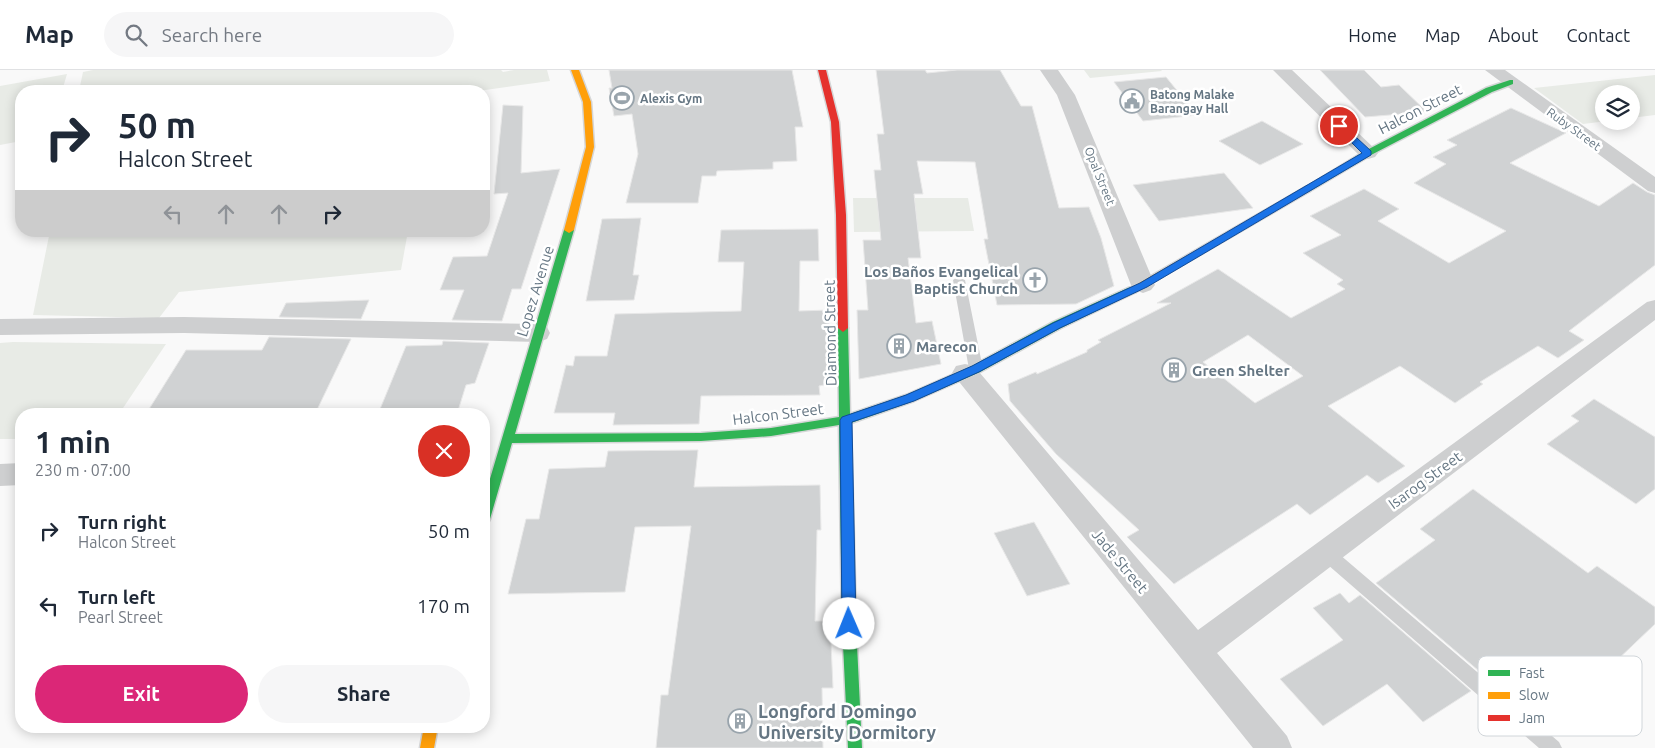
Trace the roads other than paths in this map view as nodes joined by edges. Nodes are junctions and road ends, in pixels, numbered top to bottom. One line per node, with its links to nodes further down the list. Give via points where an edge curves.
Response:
1 (575, 70): 13 (street, Lopez Avenue, via 587,102 590,147 576,210)
2 (822, 70): 15 (street, Diamond Street, via 835,122 838,151)
3 (1049, 70): 10 (street, Opal Street, via 1066,95)
4 (1282, 70): 7 (street)
5 (1494, 70): 6 (street, Ruby Street)
6 (1510, 82): 7 (street, Halcon Street); 8 (street, Ruby Street)
7 (1368, 153): 10 (street, Halcon Street)
8 (1655, 187)
9 (959, 280): 14 (lane)
10 (1143, 285): 14 (street, Halcon Street)
11 (1655, 308): 20 (street, Isarog Street)
12 (0, 327): 13 (street, via 184,325)
13 (538, 333): 16 (street, Lopez Avenue)
14 (970, 371): 15 (street, Halcon Street, via 910,398); 21 (street, Jade Street)
15 (846, 420): 16 (street, Halcon Street, via 771,432); 26 (street, Diamond Street, via 849,624)
16 (497, 456): 19 (street, Lopez Avenue)
17 (0, 474): 18 (street)
18 (15, 474)
19 (490, 490)
20 (1326, 553): 21 (street, Isarog Street); 22 (lane)
21 (1195, 651): 27 (street, Jade Street)
22 (1478, 684)
23 (430, 733): 25 (street)
24 (1539, 736): 28 (lane)
25 (427, 748)
26 (855, 748)
27 (1275, 748)
28 (1553, 748)

